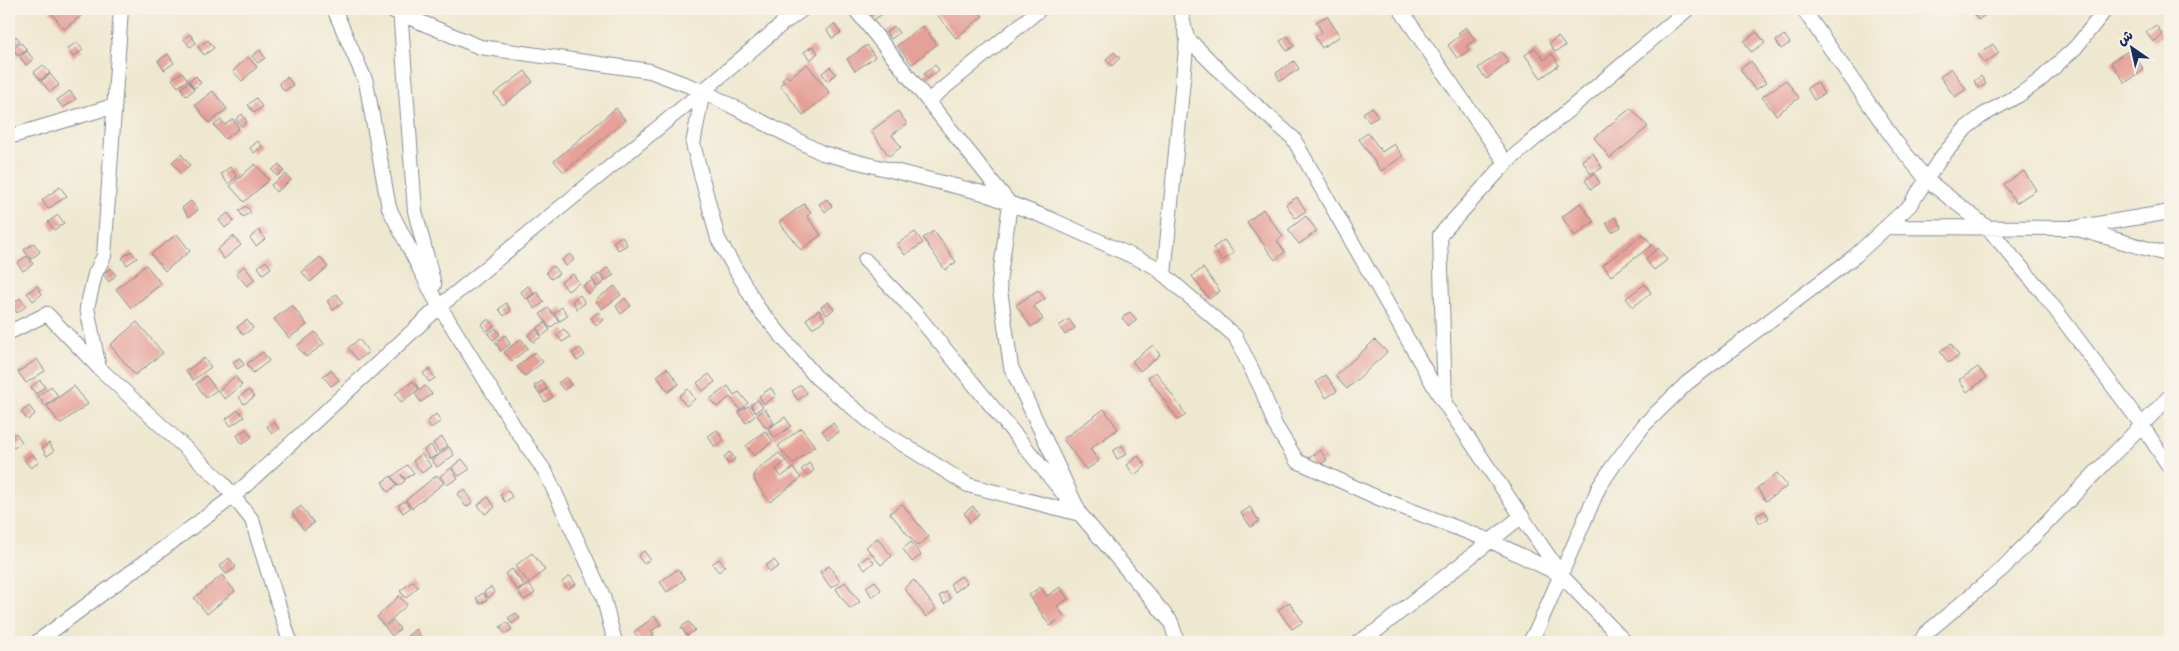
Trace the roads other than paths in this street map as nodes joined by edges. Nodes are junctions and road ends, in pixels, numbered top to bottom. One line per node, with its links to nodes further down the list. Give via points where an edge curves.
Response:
1 (121, 9): 17 (street)
2 (334, 9): 29 (street, via 366,82 389,208)
3 (790, 9): 13 (street)
4 (803, 9): 13 (street)
5 (854, 9): 16 (street)
6 (1040, 9): 16 (street)
7 (1180, 9): 14 (street)
8 (1400, 9): 19 (street)
9 (1688, 9): 19 (street)
10 (1803, 9): 20 (street, via 1895,142)
11 (2106, 9): 20 (street, via 2076,47 2039,81 1966,128)
12 (396, 10): 15 (street, via 480,47 650,71); 29 (street, via 414,211)
13 (780, 25): 15 (street)
14 (1188, 38): 28 (street); 33 (street, via 1241,92 1293,138)
15 (703, 91): 21 (street, via 822,153 983,193); 29 (street); 37 (street, via 693,144 718,239 758,308 816,377 880,430 968,485)
16 (928, 101): 21 (street)
17 (113, 106): 18 (street); 31 (street, via 104,256 95,274 87,308)
18 (9, 138)
19 (1506, 163): 33 (street, via 1440,235)
20 (1927, 180): 23 (street, via 1910,205); 24 (street)
21 (1010, 204): 28 (street, via 1154,266); 37 (street, via 999,283 1011,367)
22 (2170, 212): 25 (street)
23 (1886, 227): 24 (street); 40 (street, via 1855,256 1687,383 1649,420 1599,487)
24 (1988, 228): 25 (street); 34 (street, via 2043,293)
25 (2074, 228): 26 (street)
26 (2170, 255)
27 (865, 260): 37 (street, via 912,310)
28 (1164, 275): 39 (street, via 1235,336 1275,425 1297,461 1376,497)
29 (440, 306): 36 (street); 43 (street, via 546,473 603,596)
30 (9, 328): 31 (street, via 12,331 47,314)
31 (99, 368): 36 (street)
32 (2170, 396): 34 (street)
33 (1445, 403): 38 (street)
34 (2142, 425): 35 (street); 48 (street, via 2001,570 1925,634)
35 (2170, 468)
36 (234, 496): 41 (street); 42 (street, via 252,520)
37 (1080, 514): 44 (street, via 1170,622)
38 (1522, 516): 39 (street); 40 (street)
39 (1491, 541): 40 (street); 45 (street)
40 (1561, 575): 46 (street); 47 (street)
41 (37, 642)
42 (290, 642)
43 (615, 642)
44 (1177, 642)
45 (1358, 642)
46 (1530, 642)
47 (1625, 642)
48 (1921, 642)

